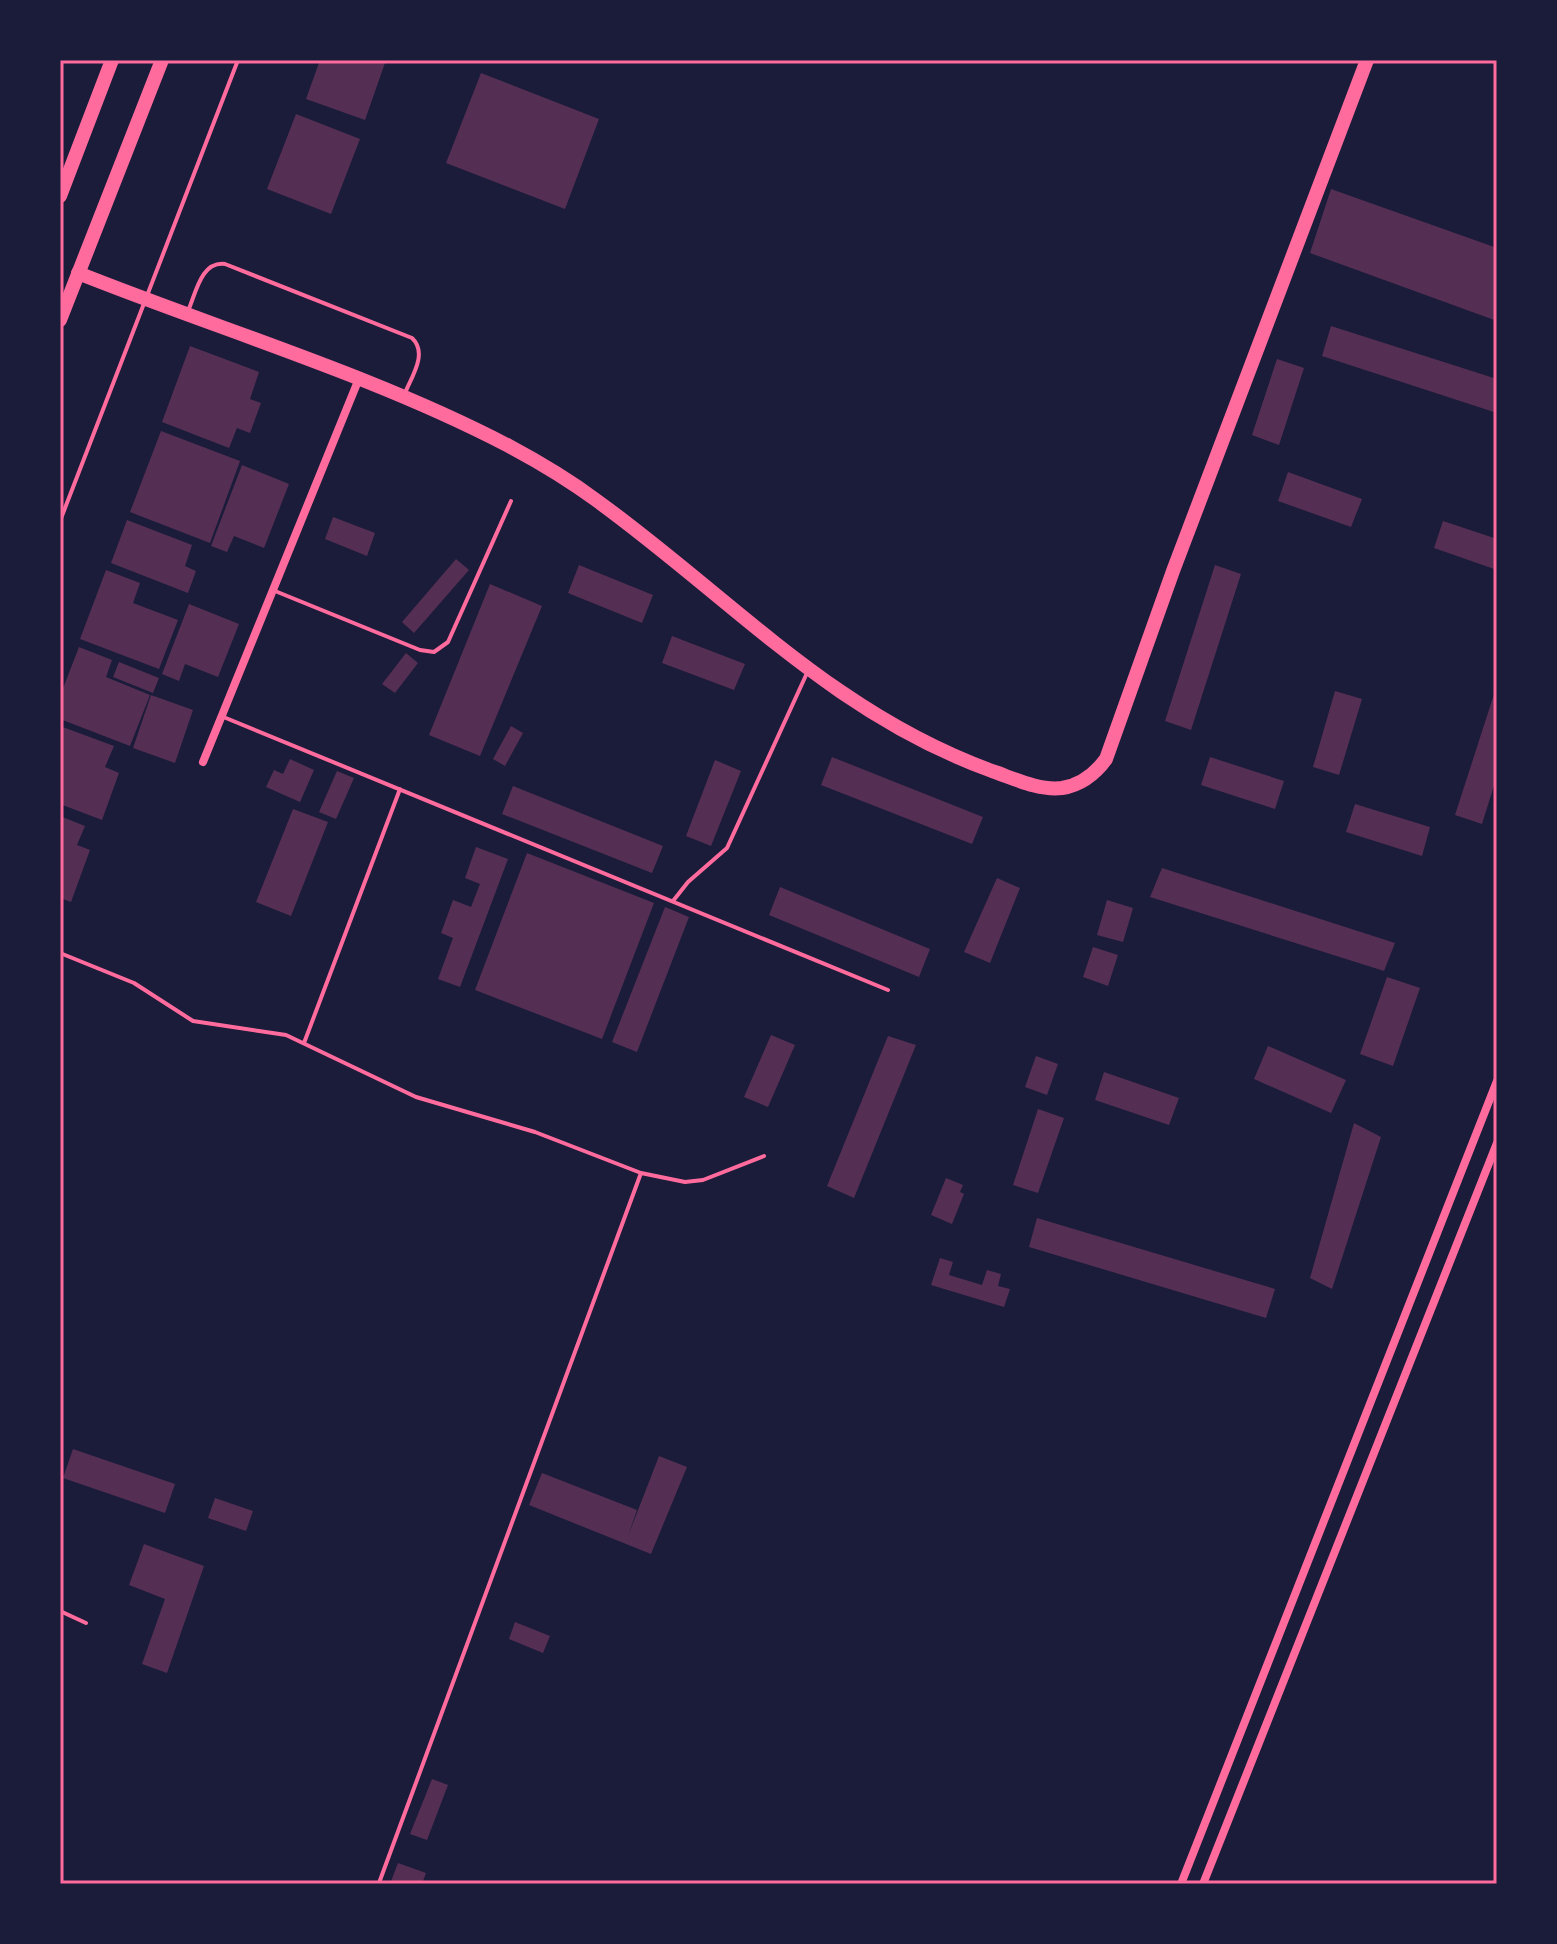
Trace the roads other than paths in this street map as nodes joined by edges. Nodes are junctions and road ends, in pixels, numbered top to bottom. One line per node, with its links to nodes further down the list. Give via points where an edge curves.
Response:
1 (112, 60): 5 (main road)
2 (162, 60): 6 (main road)
3 (238, 60): 7 (lane)
4 (1367, 60): 15 (main road, via 1099,768 1063,788 1007,776 906,733)
5 (60, 196)
6 (78, 273): 7 (main road); 9 (main road)
7 (144, 300): 8 (main road); 13 (lane)
8 (186, 316): 10 (main road); 11 (lane, via 205,271 225,264 412,338 419,356)
9 (60, 320)
10 (358, 381): 11 (main road); 14 (street)
11 (403, 399): 15 (main road, via 509,446 596,499)
12 (511, 501): 14 (lane, via 448,642 434,652)
13 (60, 521)
14 (272, 590): 16 (street)
15 (808, 671): 19 (lane, via 727,848)
16 (221, 715): 17 (street); 18 (lane)
17 (203, 762)
18 (400, 789): 19 (lane); 22 (lane)
19 (673, 901): 21 (lane)
20 (60, 953): 22 (lane, via 134,983 193,1021 286,1035)
21 (888, 990)
22 (304, 1043): 26 (lane, via 416,1097 535,1132)
23 (1497, 1081): 30 (street)
24 (1497, 1143): 31 (street)
25 (764, 1156): 26 (lane, via 703,1180 685,1182)
26 (641, 1173): 29 (lane)
27 (60, 1611): 28 (lane)
28 (86, 1623)
29 (379, 1883)
30 (1181, 1884)
31 (1203, 1884)

